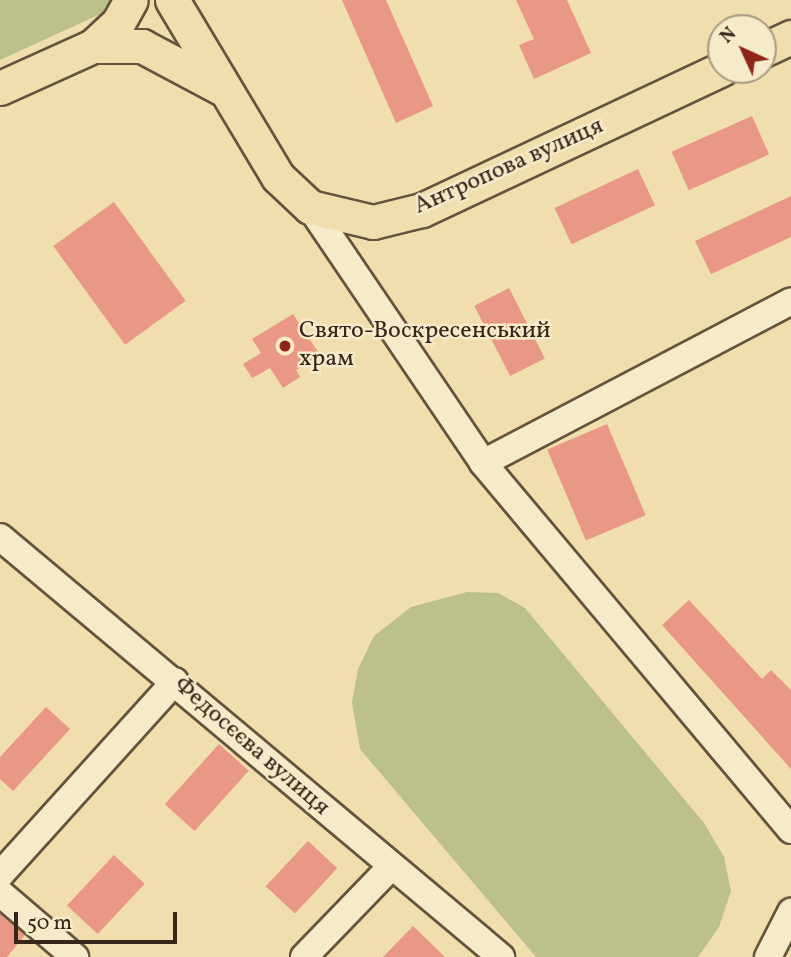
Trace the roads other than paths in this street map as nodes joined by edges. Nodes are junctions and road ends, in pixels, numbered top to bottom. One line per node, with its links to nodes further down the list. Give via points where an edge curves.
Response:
1 (131, 0): 3 (main road, via 118,23)
2 (172, 0): 6 (main road, Антропова вулиця)
3 (93, 46): 5 (main road); 6 (main road, via 142,46)
4 (707, 76): 7 (main road, Антропова вулиця, via 422,210 373,222)
5 (0, 88)
6 (223, 89): 7 (main road, Антропова вулиця, via 278,177)
7 (310, 207): 9 (street)
8 (791, 301): 9 (street)
9 (483, 463): 12 (street)
10 (0, 537): 11 (street, Федосєєва вулиця)
11 (175, 681): 13 (street, Федосєєва вулиця); 14 (street)
12 (791, 830)
13 (391, 867): 18 (street); 19 (street, Федосєєва вулиця)
14 (0, 875)
15 (0, 893): 17 (street)
16 (791, 912): 20 (street)
17 (75, 957)
18 (304, 957)
19 (501, 957)
20 (768, 957)

